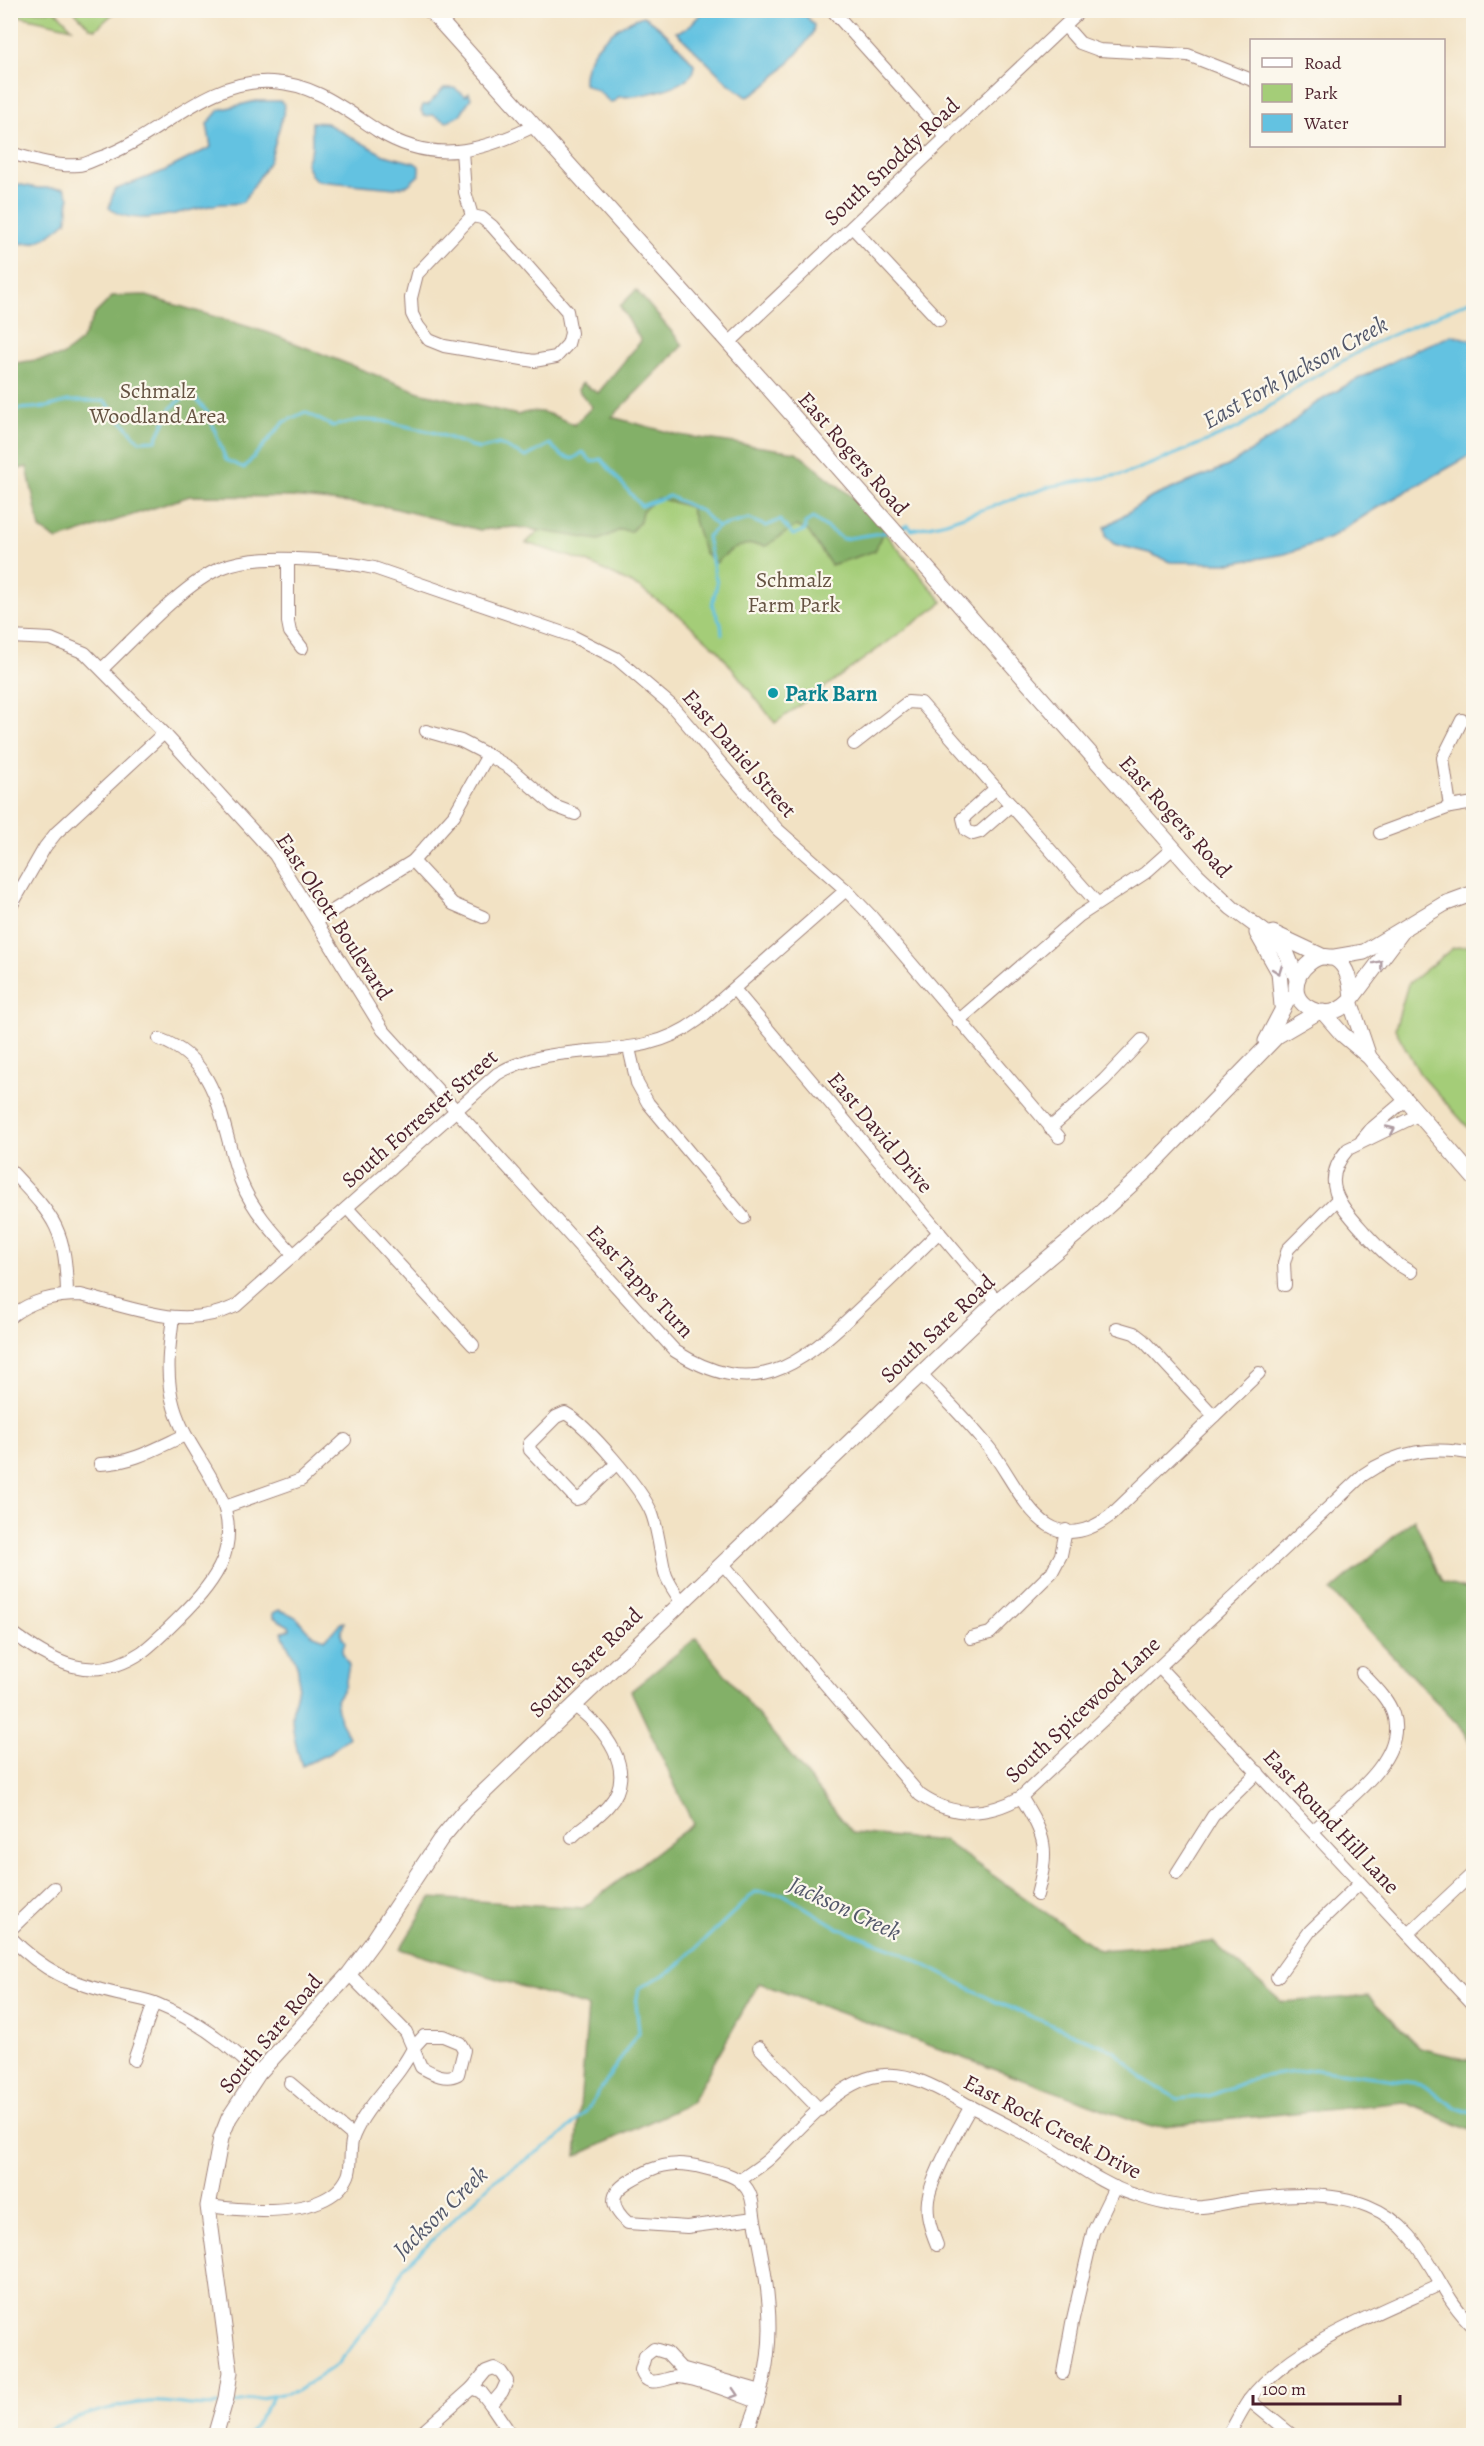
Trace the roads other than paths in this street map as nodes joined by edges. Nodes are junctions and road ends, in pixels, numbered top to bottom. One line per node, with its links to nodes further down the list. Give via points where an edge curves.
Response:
1 (430, 10): 6 (main road, East Rogers Road)
2 (832, 10): 7 (street)
3 (1081, 10): 4 (street, South Snoddy Road)
4 (1065, 26): 5 (street, via 1080,43 1099,51 1188,55); 7 (street, South Snoddy Road)
5 (1250, 80)
6 (534, 126): 8 (street, via 489,147); 13 (main road, East Rogers Road)
7 (947, 138): 11 (street, South Snoddy Road)
8 (462, 151): 9 (street, via 435,151 406,144 319,93 272,82 222,90 187,108 131,146 78,165 43,162); 10 (street, via 465,192)
9 (10, 153)
10 (472, 216): 10 (street, via 417,273 411,298 416,323 429,340 444,346 534,361 556,357 568,344 571,333 567,311 492,226)
11 (852, 227): 12 (street); 13 (street, South Snoddy Road)
12 (939, 320)
13 (729, 343): 29 (main road, East Rogers Road)
14 (288, 560): 16 (street, via 288,621 290,632); 17 (street, East Daniel Street, via 236,562 205,576); 31 (street, East Daniel Street, via 374,568 597,647 654,688 777,829)
15 (10, 637): 17 (street, East Olcott Boulevard, via 42,637 63,643 85,653)
16 (302, 648)
17 (103, 668): 20 (street, East Olcott Boulevard)
18 (1462, 720): 26 (street, via 1443,758)
19 (426, 731): 22 (street, via 461,741)
20 (164, 733): 34 (street, via 56,833); 38 (street, East Olcott Boulevard, via 275,855)
21 (854, 744): 23 (street, via 914,701 926,708)
22 (488, 755): 27 (street, via 515,772 554,806); 30 (street, via 454,815)
23 (996, 788): 25 (street); 25 (street, via 963,818 966,830 980,832)
24 (1473, 803): 26 (street)
25 (1011, 805): 33 (street)
26 (1450, 807): 28 (street)
27 (575, 814)
28 (1380, 833)
29 (1173, 849): 33 (street, via 1145,873); 35 (main road, East Rogers Road)
30 (413, 861): 36 (street, via 453,904); 38 (street)
31 (846, 890): 42 (street, South Forrester Street); 46 (street, East Daniel Street)
32 (1473, 893): 39 (main road, via 1444,904)
33 (1097, 903): 46 (street)
34 (10, 908)
35 (1232, 908): 37 (main road, East Rogers Road); 44 (main road, one-way to 44, via 1258,934 1271,954 1281,978)
36 (483, 916)
37 (1249, 920): 40 (main road, East Rogers Road); 41 (main road, East Rogers Road, via 1282,948)
38 (316, 921): 55 (street, East Olcott Boulevard, via 383,1030)
39 (1404, 929): 40 (main road, via 1364,952); 43 (main road, one-way to 39)
40 (1327, 958): 41 (main road, via 1310,961); 43 (main road, via 1338,961 1348,972)
41 (1297, 982): 44 (main road, South Sare Road); 45 (main road, via 1304,1004)
42 (734, 989): 51 (street, South Forrester Street, via 675,1036); 63 (street, East David Drive)
43 (1351, 999): 45 (main road, via 1339,1010); 52 (main road)
44 (1282, 1006): 53 (main road, South Sare Road)
45 (1320, 1012): 47 (main road, South Sare Road); 48 (main road)
46 (958, 1022): 50 (street, East Daniel Street, via 1054,1133)
47 (1283, 1032): 48 (main road, via 1316,1024); 53 (main road, South Sare Road)
48 (1342, 1034): 52 (main road)
49 (159, 1039): 64 (street, via 183,1049 208,1081 248,1196)
50 (1142, 1040)
51 (629, 1048): 55 (street, South Forrester Street, via 525,1059 497,1074); 62 (street, via 637,1083 648,1104)
52 (1369, 1057): 54 (main road)
53 (1254, 1059): 68 (main road, South Sare Road, via 1138,1179)
54 (1404, 1101): 56 (main road); 57 (street)
55 (456, 1110): 61 (street, South Forrester Street); 63 (street, East Tapps Turn, via 662,1338 675,1351 708,1368 757,1375 804,1358)
56 (1418, 1115): 57 (street, one-way to 56); 59 (main road)
57 (1362, 1140): 60 (street, via 1348,1149 1336,1166)
58 (11, 1171): 67 (street, via 48,1212 60,1233 66,1256)
59 (1473, 1178)
60 (1338, 1199): 65 (street, via 1393,1262); 66 (street, via 1288,1249 1284,1263)
61 (347, 1208): 64 (street, South Forrester Street); 72 (street)
62 (744, 1218)
63 (939, 1232): 68 (street, East David Drive)
64 (294, 1256): 70 (street, South Forrester Street, via 236,1306 200,1318)
65 (1411, 1272)
66 (1286, 1285)
67 (67, 1295): 69 (street, South Forrester Street, via 37,1301); 70 (street, South Forrester Street)
68 (997, 1301): 74 (main road, South Sare Road)
69 (10, 1317)
70 (173, 1317): 76 (street, via 169,1384 174,1410)
71 (1117, 1328): 75 (street, via 1143,1340)
72 (473, 1345)
73 (1259, 1373): 75 (street)
74 (921, 1374): 82 (street, via 992,1451 1028,1509 1044,1523); 83 (main road, South Sare Road)
75 (1214, 1416): 82 (street, via 1110,1516 1087,1528)
76 (185, 1435): 79 (street, via 135,1459); 81 (street)
77 (345, 1440): 81 (street, via 301,1480)
78 (1473, 1454): 87 (street, South Spicewood Lane, via 1426,1450 1401,1455 1372,1468)
79 (100, 1464)
80 (616, 1464): 80 (street, via 575,1418 565,1413 529,1444 530,1450 576,1499); 84 (street, via 648,1504 666,1576)
81 (225, 1507): 85 (street, via 226,1549 216,1577 204,1594 140,1653 109,1667 74,1667 48,1658)
82 (1066, 1530): 86 (street, via 1061,1555 1052,1572 990,1633)
83 (722, 1563): 84 (main road, South Sare Road); 91 (street, South Spicewood Lane, via 921,1795 939,1806 968,1813 1000,1808)
84 (681, 1602): 89 (main road, South Sare Road)
85 (10, 1630)
86 (971, 1638)
87 (1160, 1666): 90 (street, East Round Hill Lane); 91 (street, South Spicewood Lane)
88 (1362, 1673): 92 (street, via 1394,1714 1393,1745 1385,1763)
89 (573, 1705): 93 (street, via 609,1740 620,1767 608,1806); 102 (main road, South Sare Road, via 465,1810 440,1840)
90 (1258, 1772): 92 (street, East Round Hill Lane); 94 (street, via 1213,1816)
91 (1021, 1797): 98 (street, via 1043,1843 1045,1870)
92 (1313, 1831): 96 (street, East Round Hill Lane)
93 (572, 1837)
94 (1177, 1873)
95 (1471, 1875): 100 (street)
96 (1360, 1883): 100 (street, East Round Hill Lane); 103 (street, via 1310,1931)
97 (54, 1888): 99 (street)
98 (1037, 1895)
99 (10, 1930)
100 (1408, 1934): 105 (street, East Round Hill Lane)
101 (10, 1937): 104 (street, via 33,1960 67,1980)
102 (349, 1974): 108 (main road, South Sare Road); 112 (street, via 406,2032 413,2048 406,2064 386,2086)
103 (1277, 1977)
104 (154, 2003): 107 (street); 108 (street, via 205,2028)
105 (1473, 2005)
106 (759, 2047): 111 (street)
107 (134, 2060)
108 (258, 2074): 115 (main road, South Sare Road, via 238,2102 221,2138)
109 (290, 2083): 112 (street)
110 (971, 2106): 111 (street, East Rock Creek Drive, via 936,2088 886,2074 864,2078 844,2088); 114 (street, East Rock Creek Drive); 117 (street, via 956,2131 928,2200 928,2222)
111 (820, 2110): 113 (street, East Rock Creek Drive)
112 (353, 2136): 115 (street, via 349,2174 333,2194 281,2211)
113 (744, 2185): 116 (street, via 754,2203); 116 (street, via 688,2164 662,2166 620,2187 614,2196 615,2208 628,2223 649,2226 687,2227)
114 (1114, 2187): 118 (street, East Rock Creek Drive, via 1160,2202 1201,2207 1314,2196 1368,2205 1395,2221 1413,2239); 121 (street, via 1093,2232)
115 (208, 2206): 128 (main road, South Sare Road, via 230,2372)
116 (754, 2218): 125 (street, via 769,2289 771,2329)
117 (937, 2245)
118 (1442, 2284): 119 (street, East Rock Creek Drive); 126 (street, via 1310,2347 1282,2367)
119 (1473, 2327)
120 (675, 2364): 122 (street); 122 (street, via 667,2354 654,2349 645,2356 641,2370 646,2378 659,2383); 123 (street)
121 (1063, 2373)
122 (671, 2378): 123 (street)
123 (704, 2380): 125 (street)
124 (472, 2388): 127 (street); 127 (street, via 486,2371 494,2368 501,2372 507,2380); 129 (street)
125 (760, 2396): 131 (street)
126 (1249, 2400): 132 (street); 133 (street)
127 (491, 2404): 130 (street)
128 (218, 2428)
129 (417, 2436)
130 (512, 2436)
131 (745, 2436)
132 (1228, 2436)
133 (1293, 2436)

